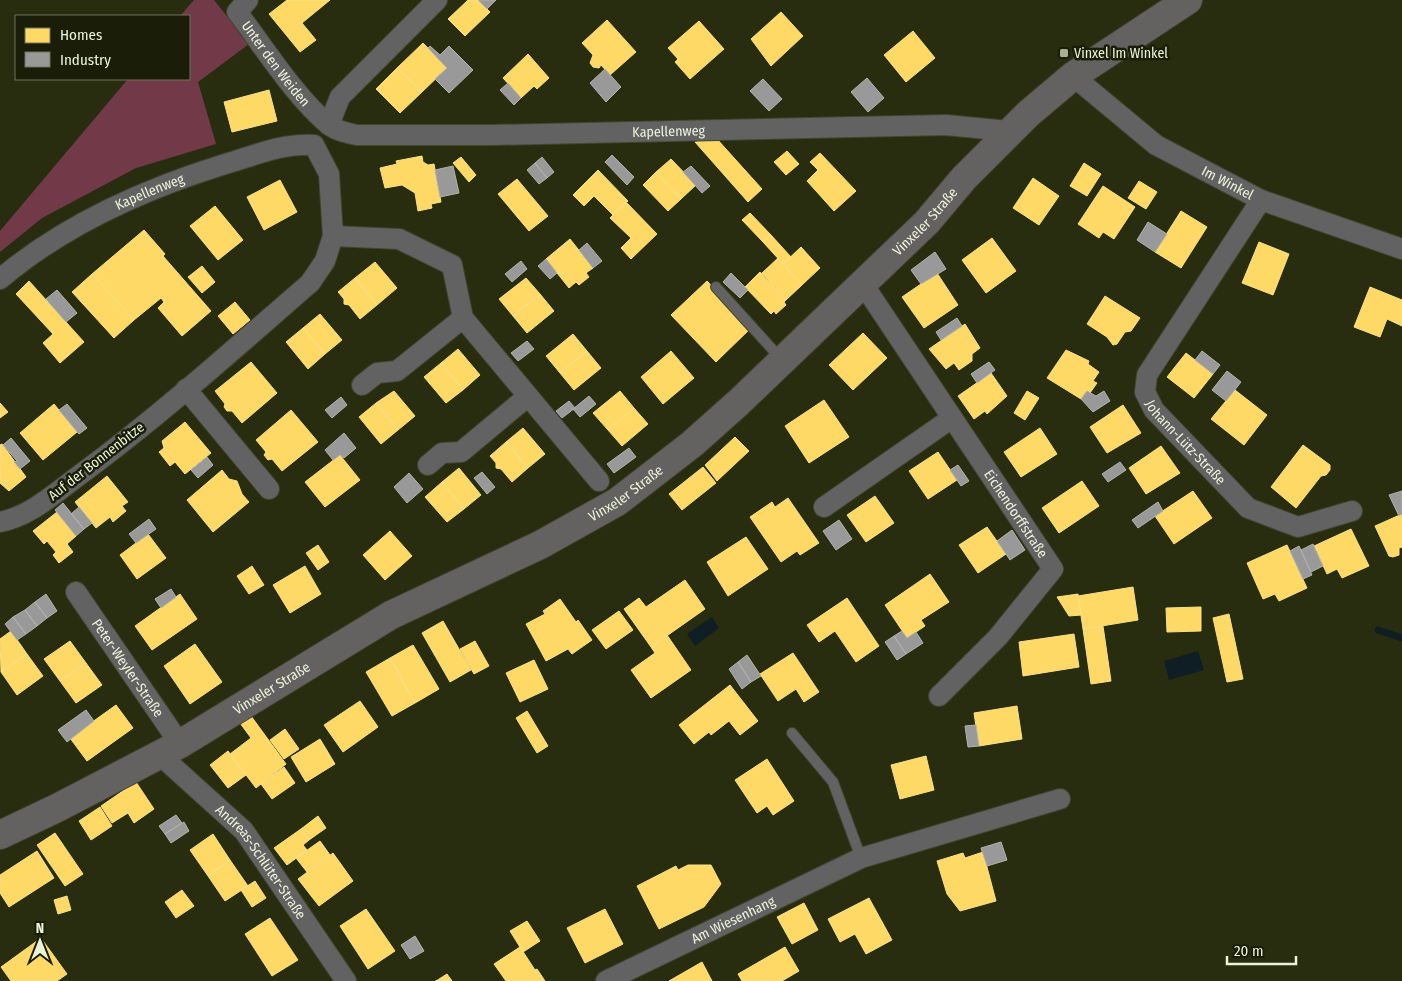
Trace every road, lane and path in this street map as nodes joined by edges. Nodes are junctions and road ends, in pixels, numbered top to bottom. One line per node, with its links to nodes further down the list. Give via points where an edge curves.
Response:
1 (248, 0): 5 (street, Unter den Weiden, via 237,12 304,99)
2 (437, 0): 5 (street, via 340,97)
3 (1188, 0): 4 (main road, Vinxeler Straße)
4 (1073, 76): 6 (main road, Vinxeler Straße); 8 (street, Im Winkel, via 1156,145)
5 (329, 125): 6 (street, Kapellenweg, via 357,135 946,125)
6 (1008, 131): 12 (main road, Vinxeler Straße, via 927,222)
7 (314, 145): 9 (street, Auf der Bonnenbitze, via 329,174); 11 (street, Kapellenweg, via 275,148 184,176 145,192 45,244)
8 (1261, 200): 10 (street, Im Winkel); 24 (street, Johann-Lütz-Straße, via 1147,375 1145,392 1154,410 1248,508 1298,527)
9 (333, 236): 14 (street, via 399,240 452,265); 17 (street, Auf der Bonnenbitze, via 325,261 310,283)
10 (1402, 249)
11 (0, 278)
12 (863, 284): 15 (main road, Vinxeler Straße); 19 (street, Eichendorffstraße)
13 (716, 287): 15 (lane)
14 (463, 318): 16 (street, via 397,371 377,373); 18 (street)
15 (783, 361): 29 (main road, Vinxeler Straße, via 692,444 618,502 540,545 391,615)
16 (362, 385)
17 (186, 389): 22 (street); 25 (street, Auf der Bonnenbitze, via 109,453 34,508)
18 (527, 397): 20 (street, via 460,452 442,453); 21 (street)
19 (952, 418): 23 (street); 27 (street, Eichendorffstraße, via 1053,569 998,637)
20 (428, 465)
21 (599, 481)
22 (268, 489)
23 (824, 507)
24 (1352, 511)
25 (0, 522)
26 (76, 592): 29 (street, Peter-Weyler-Straße)
27 (939, 696)
28 (792, 733): 32 (lane, via 833,782)
29 (170, 749): 31 (main road, Vinxeler Straße); 33 (street, Andreas-Schlüter-Straße, via 244,831)
30 (1060, 799): 32 (street, Am Wiesenhang)
31 (0, 835)
32 (861, 858): 34 (street, Am Wiesenhang)
33 (346, 981)
34 (606, 981)

